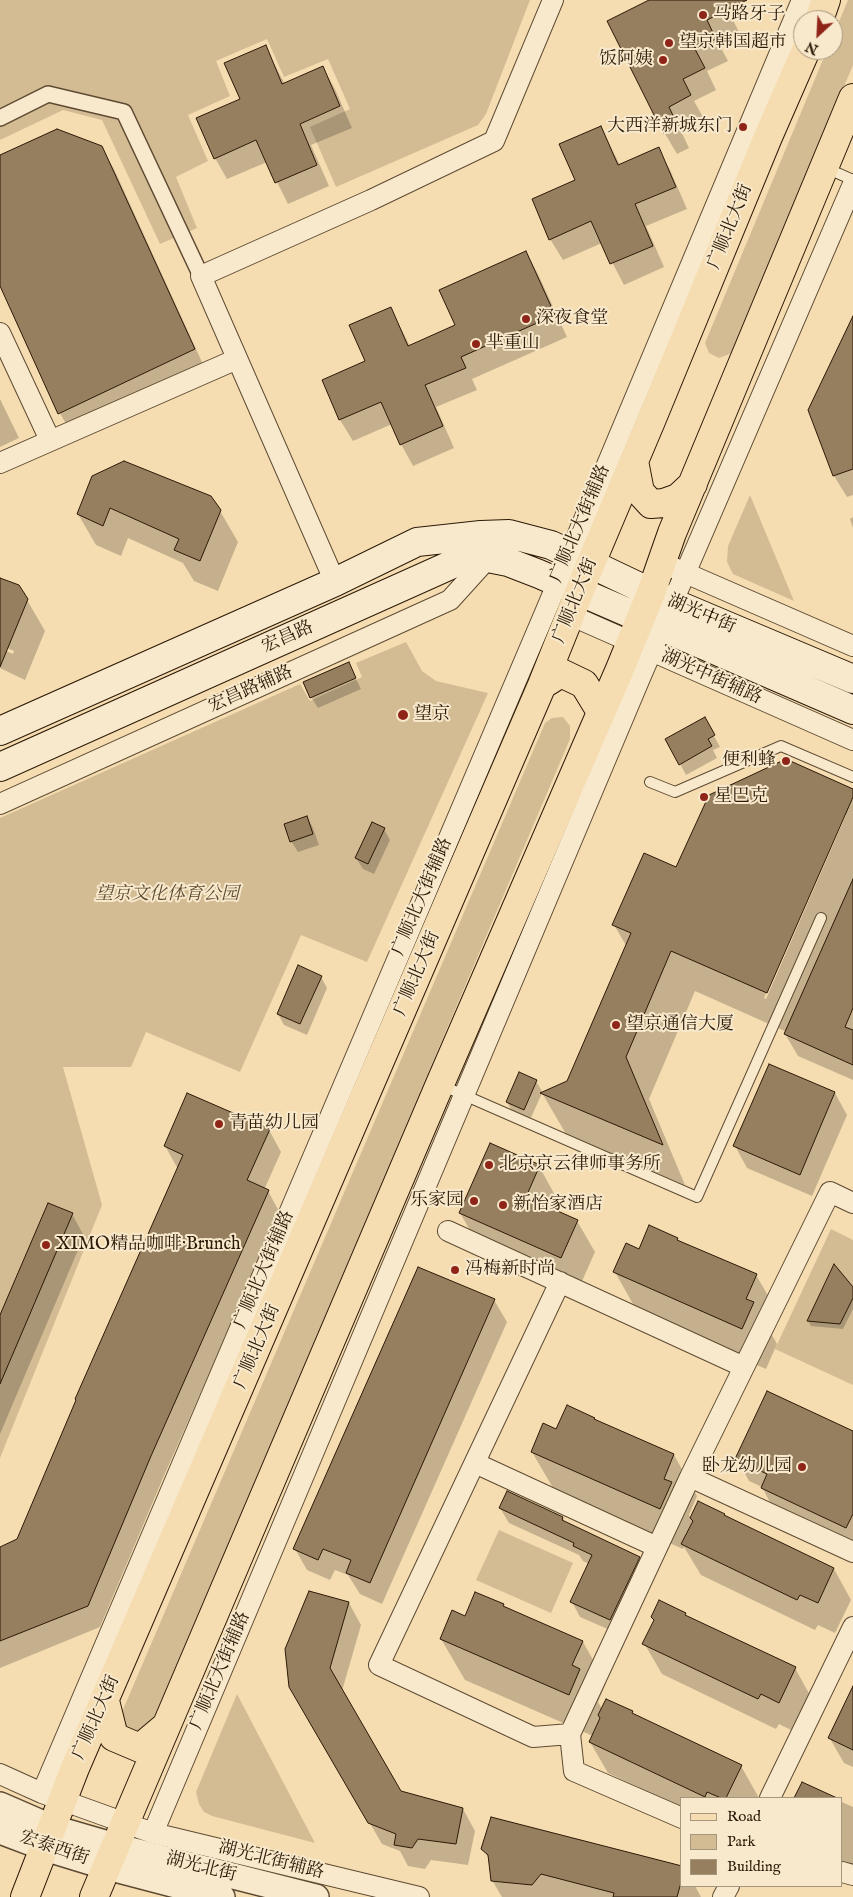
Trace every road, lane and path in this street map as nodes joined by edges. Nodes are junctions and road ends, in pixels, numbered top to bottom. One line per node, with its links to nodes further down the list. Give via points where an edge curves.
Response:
1 (552, 0): 11 (street, via 494,141)
2 (802, 0): 18 (street, 广顺北大街辅路)
3 (802, 60): 15 (main road, 广顺北大街)
4 (853, 98): 6 (main road)
5 (0, 118): 11 (street, via 48,94 124,112)
6 (825, 167): 7 (lane); 9 (main road)
7 (853, 180)
8 (853, 184): 10 (street)
9 (811, 198): 10 (street); 17 (main road)
10 (848, 214): 20 (street)
11 (201, 276): 13 (street)
12 (0, 333): 14 (street)
13 (237, 359): 14 (street); 21 (street)
14 (50, 440): 16 (street)
15 (634, 461): 17 (main road, via 640,492 651,504 678,498); 18 (main road, 广顺北大街)
16 (0, 463)
17 (693, 484): 20 (main road)
18 (570, 553): 21 (main road, 宏昌路, via 509,534 417,542); 22 (main road, 广顺北大街); 23 (main road, 湖光中街)
19 (488, 558): 22 (main road, 宏昌路, via 508,562); 32 (main road, 宏昌路, via 455,563); 35 (street, 宏昌路辅路, via 450,600)
20 (673, 568): 23 (main road); 25 (street)
21 (335, 582): 30 (main road, 宏昌路)
22 (569, 596): 24 (main road, 湖光中街); 27 (main road, 广顺北大街); 52 (street, 广顺北大街辅路)
23 (662, 598): 24 (main road); 26 (main road, 湖光中街)
24 (646, 635): 28 (main road, 湖光中街); 29 (main road); 31 (street, 湖光中街辅路); 38 (street, 广顺北大街辅路)
25 (853, 646)
26 (853, 679)
27 (542, 685): 29 (main road, via 561,673 584,684); 48 (main road, 广顺北大街)
28 (853, 710)
29 (601, 712): 37 (main road)
30 (0, 731)
31 (853, 740)
32 (0, 766)
33 (853, 777): 34 (lane, via 781,746 675,792)
34 (650, 782)
35 (0, 804)
36 (821, 918): 38 (lane, via 697,1197)
37 (440, 1084): 38 (lane); 49 (main road)
38 (464, 1095): 57 (street, 广顺北大街辅路)
39 (853, 1203): 42 (street, via 830,1192)
40 (448, 1231): 41 (street)
41 (560, 1282): 42 (street); 43 (street)
42 (744, 1367): 44 (street)
43 (475, 1462): 45 (street); 50 (street, via 378,1665 533,1737)
44 (690, 1477): 45 (street); 46 (street)
45 (657, 1547): 50 (street)
46 (853, 1552)
47 (853, 1627): 53 (street)
48 (105, 1701): 49 (main road, via 114,1737 140,1748); 52 (main road, 广顺北大街)
49 (167, 1724): 59 (main road)
50 (570, 1734): 55 (street, via 574,1771)
51 (0, 1774): 52 (street, 湖光北街辅路)
52 (53, 1796): 58 (main road, 广顺北大街); 59 (street, 湖光北街辅路)
53 (770, 1797)
54 (0, 1805): 58 (street, 宏泰西街)
55 (680, 1817)
56 (0, 1831): 58 (street, 宏泰西街)
57 (153, 1833): 59 (street, 湖光北街辅路); 64 (street, 湖光北街辅路)
58 (49, 1838): 59 (street, 宏泰西街); 60 (main road, 广顺北大街)
59 (116, 1846): 61 (main road); 62 (street, 湖光北街); 63 (street, 湖光北街)
60 (25, 1897)
61 (94, 1897)
62 (222, 1897)
63 (316, 1897)
64 (419, 1897)

